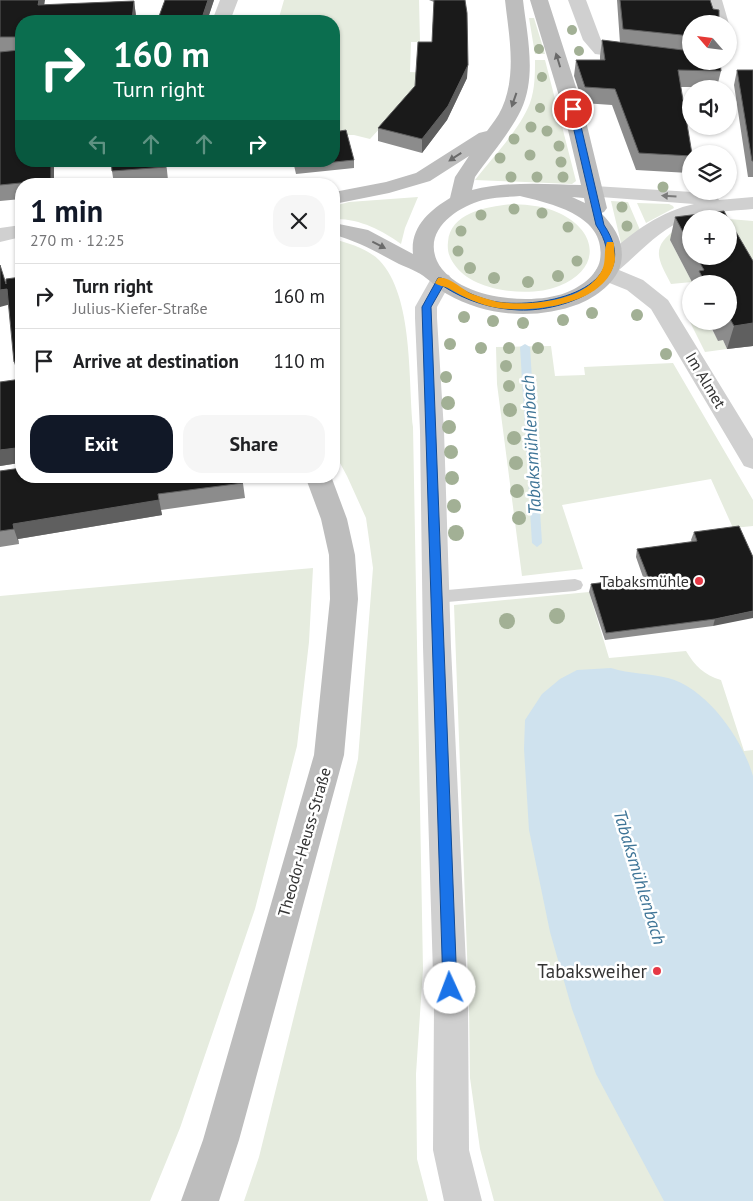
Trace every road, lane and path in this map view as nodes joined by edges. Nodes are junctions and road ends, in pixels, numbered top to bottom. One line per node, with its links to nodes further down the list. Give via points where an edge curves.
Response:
1 (228, 0): 6 (street)
2 (514, 0): 9 (street, one-way to 9, via 521,69 510,110)
3 (539, 0): 12 (street, one-way to 3, via 573,109)
4 (577, 0): 8 (street, via 594,45 601,50)
5 (714, 0): 7 (street)
6 (223, 15)
7 (718, 15)
8 (682, 59)
9 (496, 130): 10 (street, one-way to 10, via 423,177); 14 (street, via 484,152)
10 (390, 187): 13 (street); 14 (street, via 416,187)
11 (524, 191): 12 (street); 14 (street); 16 (street, via 568,202)
12 (594, 192): 15 (street, one-way to 12); 16 (street)
13 (340, 197)
14 (447, 197): 21 (street, via 444,209 432,220 425,233 423,246 426,260)
15 (753, 202): 20 (street, via 679,215 665,222)
16 (600, 225): 20 (street, via 611,248)
17 (340, 230): 21 (street, one-way to 21, via 360,235)
18 (15, 232): 19 (street)
19 (0, 234)
20 (607, 270): 21 (street, via 582,294 543,306 520,307 476,299 457,291); 22 (street, Im Almet, via 645,290 660,305)
21 (438, 277): 25 (street, via 426,307)
22 (753, 460)
23 (321, 483): 26 (street, Theodor-Heuss-Straße, via 334,519 342,555 344,599 329,755 221,1140)
24 (575, 585): 25 (lane)
25 (436, 596): 27 (street, via 451,1007 451,1150)
26 (200, 1201)
27 (463, 1201)

